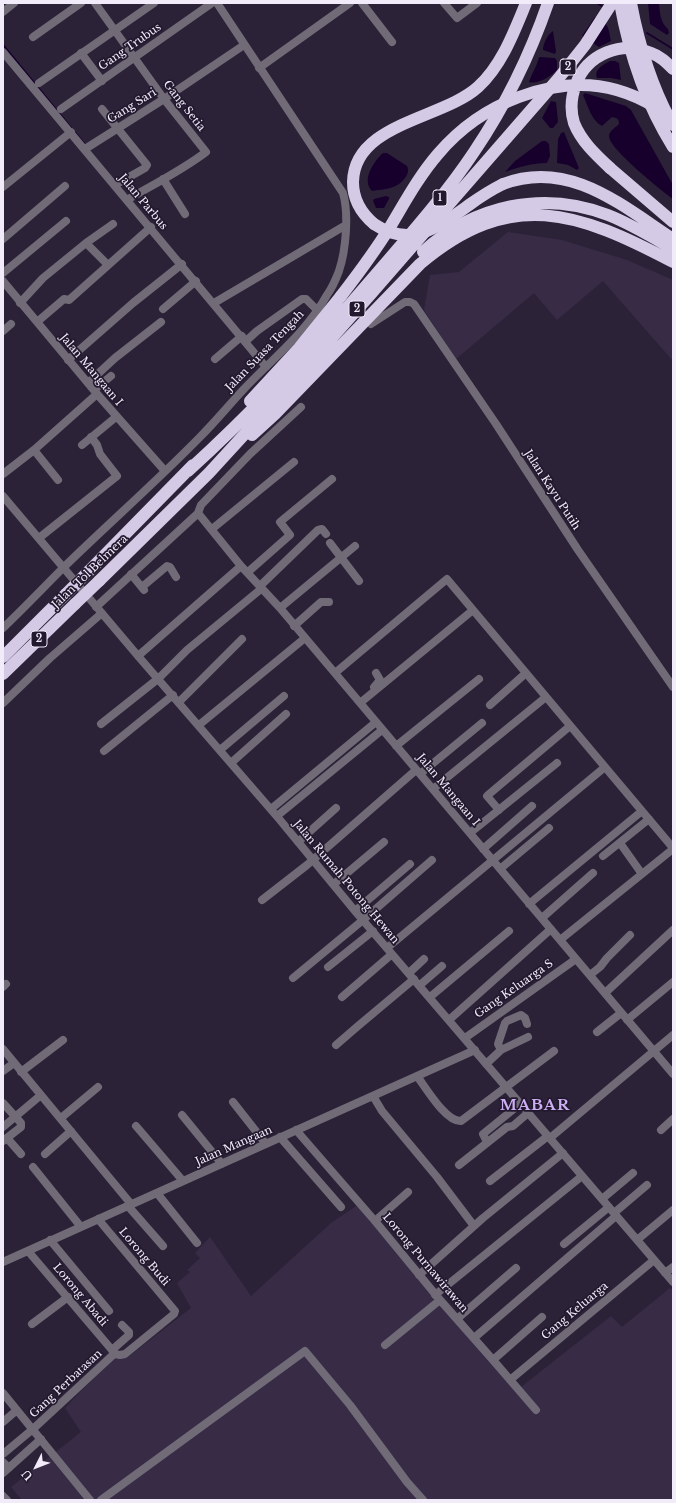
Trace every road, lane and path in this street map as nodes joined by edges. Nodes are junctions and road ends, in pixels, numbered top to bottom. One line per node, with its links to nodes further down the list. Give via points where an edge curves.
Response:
1 (14, 3): 16 (street)
2 (81, 3): 18 (street)
3 (95, 3): 17 (street, Gang Setia)
4 (154, 3): 17 (street)
5 (212, 3): 23 (street, Gang Trubus)
6 (217, 3): 20 (street, Jalan Suasa Tengah)
7 (350, 3): 24 (street)
8 (362, 3): 19 (street)
9 (444, 3): 10 (street, via 457,18)
10 (477, 3)
11 (526, 3): 49 (highway, bridge, via 509,43 484,82 471,93 446,107 385,134 366,150 353,178 355,197 362,212 381,229 397,235 422,234 444,223 491,190 516,180 538,176 572,180 587,186)
12 (548, 3): 71 (highway, 1, via 499,112 474,152 445,192 355,299)
13 (612, 3): 87 (highway, 2, via 581,51 517,126 318,354)
14 (620, 3): 36 (highway, via 632,53 645,90 654,113)
15 (631, 3): 32 (highway, via 646,61 664,110)
16 (3, 12)
17 (114, 30): 22 (street); 23 (street, Gang Setia)
18 (33, 37)
19 (392, 42)
20 (244, 45): 24 (street, Jalan Suasa Tengah); 28 (street, Gang Sari)
21 (3, 52): 34 (street, Jalan Parbus)
22 (81, 53): 26 (street); 27 (street)
23 (134, 58): 26 (street, Gang Trubus); 28 (street, Gang Setia)
24 (259, 68): 46 (street, Jalan Suasa Tengah, via 339,187 345,202)
25 (673, 69): 44 (highway, bridge, via 652,53 629,48 615,50 589,63 581,74 572,96 574,122 587,144 610,168)
26 (102, 81): 29 (street, Gang Trubus)
27 (39, 83)
28 (164, 99): 33 (street, Gang Sari); 37 (street, Gang Setia, via 206,152 186,167)
29 (61, 109)
30 (102, 109): 33 (street)
31 (673, 118): 83 (highway, bridge, via 630,94 606,87 555,86 504,103 460,131 437,154 371,256 341,296)
32 (673, 126)
33 (117, 129): 35 (street, Gang Sari); 38 (street, via 148,166)
34 (72, 132): 35 (street, Jalan Parbus); 40 (street)
35 (87, 147): 38 (street, Jalan Parbus)
36 (673, 147)
37 (163, 179): 41 (street, Gang Setia); 42 (street)
38 (117, 185): 41 (street, Jalan Parbus)
39 (65, 186): 48 (street)
40 (3, 188)
41 (129, 199): 47 (street, Jalan Parbus)
42 (185, 214)
43 (66, 221): 55 (street)
44 (673, 222)
45 (113, 224): 50 (street)
46 (346, 225): 59 (street); 61 (street, Jalan Suasa Tengah, via 340,270)
47 (151, 227): 53 (street, Jalan Parbus); 54 (street)
48 (3, 239)
49 (673, 240)
50 (86, 243): 54 (street); 58 (street, via 43,278)
51 (673, 249): 72 (highway, via 623,221 579,206 533,203 504,207 474,217 450,230 421,253)
52 (673, 262): 72 (highway, via 610,231 565,217 533,215 489,223 454,239 420,264)
53 (182, 264): 57 (street, Jalan Parbus); 69 (street)
54 (108, 266): 62 (street, via 69,300 64,299)
55 (3, 273)
56 (3, 281): 58 (street, Jalan Mangaan I)
57 (196, 281): 59 (street, Jalan Parbus); 60 (street)
58 (20, 303): 62 (street, Jalan Mangaan I)
59 (214, 303): 67 (street, Jalan Parbus)
60 (163, 309)
61 (317, 310): 67 (street, via 306,299 302,299); 70 (street, Jalan Suasa Tengah, via 300,334)
62 (36, 322): 69 (street, Jalan Mangaan I)
63 (161, 322): 74 (street)
64 (10, 324): 66 (street)
65 (371, 324): 119 (street, Jalan Kayu Putih, via 405,302 414,304)
66 (3, 331)
67 (244, 339): 68 (street); 70 (street, Jalan Parbus)
68 (215, 359)
69 (68, 360): 74 (street, Jalan Mangaan I)
70 (266, 367): 82 (street, Jalan Suasa Tengah)
71 (293, 367): 83 (highway, 2)
72 (313, 375): 87 (highway)
73 (111, 376): 75 (street)
74 (88, 383): 75 (street, Jalan Mangaan I)
75 (96, 392): 77 (street, Jalan Mangaan I); 80 (street)
76 (301, 407): 89 (street, via 250,454 201,505)
77 (116, 417): 78 (street); 82 (street, Jalan Mangaan I)
78 (91, 437): 79 (street); 92 (street, via 117,476)
79 (82, 445)
80 (34, 450): 84 (street); 86 (street)
81 (294, 462): 90 (street)
82 (165, 471): 97 (street, Jalan Suasa Tengah)
83 (188, 471): 111 (highway, Jalan Tol Belmera / 2, bridge)
84 (3, 474)
85 (332, 479): 98 (street, via 280,522 289,535)
86 (58, 480)
87 (194, 489): 116 (highway, Jalan Tol Belmera / 2, bridge)
88 (3, 496): 92 (street, Jalan Rumah Potong Hewan)
89 (198, 513): 90 (street, Jalan Mangaan I); 99 (street)
90 (212, 529): 96 (street, Jalan Mangaan I)
91 (326, 534): 102 (street, via 322,529 318,530)
92 (39, 538): 97 (street, Jalan Rumah Potong Hewan)
93 (330, 543): 95 (street)
94 (355, 546): 95 (street)
95 (341, 558): 101 (street); 104 (street)
96 (241, 566): 98 (street, Jalan Mangaan I); 112 (street)
97 (64, 568): 105 (street, Jalan Rumah Potong Hewan); 108 (street, Jalan Suasa Tengah)
98 (248, 572): 102 (street, Jalan Mangaan I)
99 (130, 574): 100 (street, via 143,589 167,566); 105 (street)
100 (176, 577)
101 (358, 581)
102 (261, 587): 104 (street, Jalan Mangaan I); 117 (street, via 187,650)
103 (329, 602): 107 (street, via 321,602)
104 (280, 608): 107 (street, Jalan Mangaan I)
105 (99, 610): 112 (street, Jalan Rumah Potong Hewan); 124 (street)
106 (473, 610): 113 (street, via 447,579); 115 (street); 123 (street)
107 (294, 626): 109 (street, Jalan Mangaan I)
108 (3, 628)
109 (305, 638): 113 (street, Jalan Mangaan I); 130 (street)
110 (242, 639): 122 (street)
111 (3, 656)
112 (138, 656): 117 (street, Jalan Rumah Potong Hewan)
113 (334, 673): 123 (street, Jalan Mangaan I)
114 (376, 673): 123 (street, via 380,682)
115 (526, 673): 121 (street); 125 (street)
116 (3, 674)
117 (159, 678): 122 (street, Jalan Rumah Potong Hewan); 129 (street)
118 (479, 679): 133 (street)
119 (673, 687)
120 (284, 696): 134 (street)
121 (546, 697): 131 (street); 140 (street)
122 (176, 699): 130 (street, Jalan Rumah Potong Hewan); 135 (street)
123 (359, 702): 127 (street, Jalan Mangaan I)
124 (3, 703)
125 (490, 705)
126 (286, 714): 136 (street)
127 (376, 722): 132 (street, Jalan Mangaan I); 143 (street)
128 (482, 723): 139 (street)
129 (101, 724)
130 (199, 725): 134 (street, Jalan Rumah Potong Hewan)
131 (570, 726): 138 (street); 144 (street, via 487,796)
132 (382, 730): 133 (street, Jalan Mangaan I); 146 (street)
133 (396, 746): 139 (street, Jalan Mangaan I)
134 (220, 750): 136 (street, Jalan Rumah Potong Hewan)
135 (104, 751)
136 (231, 763): 143 (street, Jalan Rumah Potong Hewan)
137 (557, 763): 144 (street)
138 (605, 766): 145 (street); 159 (street)
139 (418, 772): 140 (street, Jalan Mangaan I); 157 (street)
140 (433, 789): 149 (street, Jalan Mangaan I)
141 (532, 806): 155 (street)
142 (336, 808): 151 (street)
143 (271, 809): 146 (street, Jalan Rumah Potong Hewan)
144 (499, 810): 149 (street)
145 (642, 811): 147 (street); 150 (street)
146 (277, 816): 151 (street, Jalan Rumah Potong Hewan)
147 (649, 819): 153 (street); 154 (street)
148 (549, 828): 161 (street)
149 (470, 833): 155 (street, Jalan Mangaan I)
150 (610, 837): 153 (street); 168 (street)
151 (298, 842): 157 (street, Jalan Rumah Potong Hewan)
152 (384, 842): 164 (street)
153 (618, 844): 156 (street); 163 (street)
154 (673, 848): 163 (street)
155 (483, 849): 159 (street, Jalan Mangaan I)
156 (603, 856)
157 (314, 860): 164 (street, Jalan Rumah Potong Hewan); 167 (street)
158 (432, 860): 166 (street)
159 (493, 861): 161 (street, Jalan Mangaan I); 178 (street)
160 (410, 864): 165 (street)
161 (500, 869): 168 (street, Jalan Mangaan I)
162 (593, 873): 170 (street)
163 (642, 874): 177 (street)
164 (334, 884): 169 (street, Jalan Rumah Potong Hewan)
165 (386, 885): 166 (street); 169 (street)
166 (392, 893): 171 (street)
167 (262, 900)
168 (529, 904): 170 (street, Jalan Mangaan I)
169 (355, 911): 171 (street, Jalan Rumah Potong Hewan)
170 (542, 918): 172 (street, Jalan Mangaan I)
171 (363, 920): 174 (street, Jalan Rumah Potong Hewan); 185 (street)
172 (551, 929): 177 (street, Jalan Mangaan I); 192 (street)
173 (673, 930): 188 (street)
174 (373, 931): 178 (street, Jalan Rumah Potong Hewan); 182 (street)
175 (509, 931): 190 (street)
176 (630, 934): 183 (street)
177 (560, 940): 180 (street, Jalan Mangaan I)
178 (390, 951): 184 (street, Jalan Rumah Potong Hewan); 189 (street)
179 (424, 959): 184 (street)
180 (576, 959): 183 (street, Jalan Mangaan I); 198 (street, Gang Keluarga S)
181 (442, 966): 187 (street)
182 (328, 968)
183 (590, 975): 188 (street, Jalan Mangaan I)
184 (411, 976): 187 (street, Jalan Rumah Potong Hewan); 200 (street)
185 (293, 978)
186 (673, 982): 193 (street)
187 (420, 985): 190 (street, Jalan Rumah Potong Hewan)
188 (605, 993): 191 (street, Jalan Mangaan I)
189 (342, 997)
190 (430, 997): 192 (street, Jalan Rumah Potong Hewan)
191 (621, 1013): 193 (street, Jalan Mangaan I); 195 (street)
192 (449, 1020): 198 (street, Jalan Rumah Potong Hewan)
193 (627, 1020): 205 (street, Jalan Mangaan I)
194 (527, 1024): 203 (street, via 521,1015 505,1023 498,1044)
195 (597, 1032)
196 (673, 1035): 205 (street)
197 (528, 1037): 203 (street)
198 (465, 1038): 202 (street, Jalan Rumah Potong Hewan)
199 (63, 1040): 209 (street)
200 (336, 1045)
201 (3, 1050): 206 (street)
202 (475, 1050): 207 (street, Jalan Rumah Potong Hewan); 211 (street, Jalan Mangaan)
203 (501, 1050): 207 (street)
204 (554, 1051): 213 (street)
205 (653, 1051): 210 (street, Jalan Mangaan I); 229 (street)
206 (14, 1063): 208 (street); 209 (street)
207 (486, 1064): 213 (street, Jalan Rumah Potong Hewan)
208 (3, 1071)
209 (21, 1072): 214 (street)
210 (673, 1074)
211 (417, 1076): 213 (street, via 443,1110 458,1121 464,1120); 215 (street, Jalan Mangaan)
212 (98, 1087): 222 (street)
213 (506, 1087): 218 (street, Jalan Rumah Potong Hewan)
214 (41, 1095): 221 (street); 222 (street)
215 (373, 1096): 226 (street, Jalan Mangaan); 254 (street, via 382,1111)
216 (233, 1102): 233 (street)
217 (3, 1103): 221 (street)
218 (520, 1104): 219 (street, Jalan Rumah Potong Hewan); 232 (street, via 483,1134)
219 (528, 1113): 229 (street, Jalan Rumah Potong Hewan); 232 (street)
220 (182, 1115): 237 (street)
221 (15, 1117): 225 (street); 231 (street, via 20,1127)
222 (61, 1118): 228 (street)
223 (673, 1119): 227 (street)
224 (136, 1126): 242 (street)
225 (3, 1127)
226 (296, 1130): 230 (street, Jalan Mangaan); 253 (street, Lorong Purnawirawan)
227 (661, 1130)
228 (71, 1131): 236 (street); 248 (street)
229 (549, 1137): 234 (street, Jalan Rumah Potong Hewan); 243 (street)
230 (280, 1138): 233 (street, Jalan Mangaan); 249 (street)
231 (4, 1139): 235 (street)
232 (487, 1142): 238 (street)
233 (266, 1144): 237 (street, Jalan Mangaan)
234 (563, 1153): 241 (street, Jalan Rumah Potong Hewan); 254 (street)
235 (21, 1154)
236 (45, 1154)
237 (222, 1164): 242 (street, Jalan Mangaan)
238 (459, 1165)
239 (33, 1167): 255 (street)
240 (633, 1173): 247 (street)
241 (582, 1176): 247 (street, Jalan Rumah Potong Hewan); 270 (street)
242 (183, 1181): 246 (street, Jalan Mangaan)
243 (490, 1181)
244 (648, 1185): 251 (street)
245 (408, 1192): 253 (street)
246 (157, 1193): 248 (street, Jalan Mangaan); 258 (street)
247 (602, 1199): 251 (street, Jalan Rumah Potong Hewan)
248 (130, 1205): 252 (street, Jalan Mangaan); 260 (street)
249 (341, 1207)
250 (673, 1210): 257 (street)
251 (613, 1212): 257 (street, Jalan Rumah Potong Hewan); 259 (street); 276 (street)
252 (98, 1219): 255 (street, Jalan Mangaan); 278 (street, Lorong Budi, via 174,1309 174,1314 125,1354)
253 (375, 1222): 267 (street, Lorong Purnawirawan)
254 (474, 1226): 267 (street)
255 (81, 1227): 256 (street, Jalan Mangaan)
256 (50, 1240): 261 (street, Jalan Mangaan); 271 (street)
257 (637, 1240): 262 (street, Jalan Rumah Potong Hewan)
258 (197, 1243)
259 (564, 1244)
260 (163, 1246)
261 (28, 1251): 263 (street, Jalan Mangaan); 269 (street, Lorong Abadi)
262 (654, 1260): 266 (street, Jalan Rumah Potong Hewan); 280 (street, Gang Keluarga)
263 (3, 1262)
264 (673, 1267): 266 (street)
265 (516, 1268): 273 (street)
266 (665, 1273): 268 (street, Jalan Rumah Potong Hewan)
267 (419, 1275): 270 (street, Lorong Purnawirawan)
268 (673, 1282)
269 (68, 1297): 274 (street); 278 (street, Lorong Abadi)
270 (437, 1298): 273 (street, Lorong Purnawirawan); 277 (street)
271 (109, 1311)
272 (542, 1317): 279 (street)
273 (457, 1318): 276 (street, Lorong Purnawirawan)
274 (32, 1324)
275 (122, 1325): 278 (street, Gang Perbatasan, via 129,1335)
276 (474, 1338): 279 (street, Lorong Purnawirawan)
277 (386, 1345)
278 (113, 1352): 285 (street, Gang Perbatasan)
279 (493, 1360): 280 (street, Lorong Purnawirawan)
280 (510, 1380): 283 (street, Lorong Purnawirawan)
281 (5, 1399): 282 (street)
282 (17, 1410): 284 (street); 285 (street)
283 (536, 1410)
284 (3, 1422)
285 (33, 1429): 286 (street); 287 (street, Gang Perbatasan)
286 (41, 1438): 288 (street); 291 (street)
287 (3, 1454)
288 (5, 1468)
289 (3, 1496): 290 (street)
290 (7, 1500)
291 (90, 1500)
292 (101, 1500): 293 (street, via 305,1351)
293 (423, 1500)

